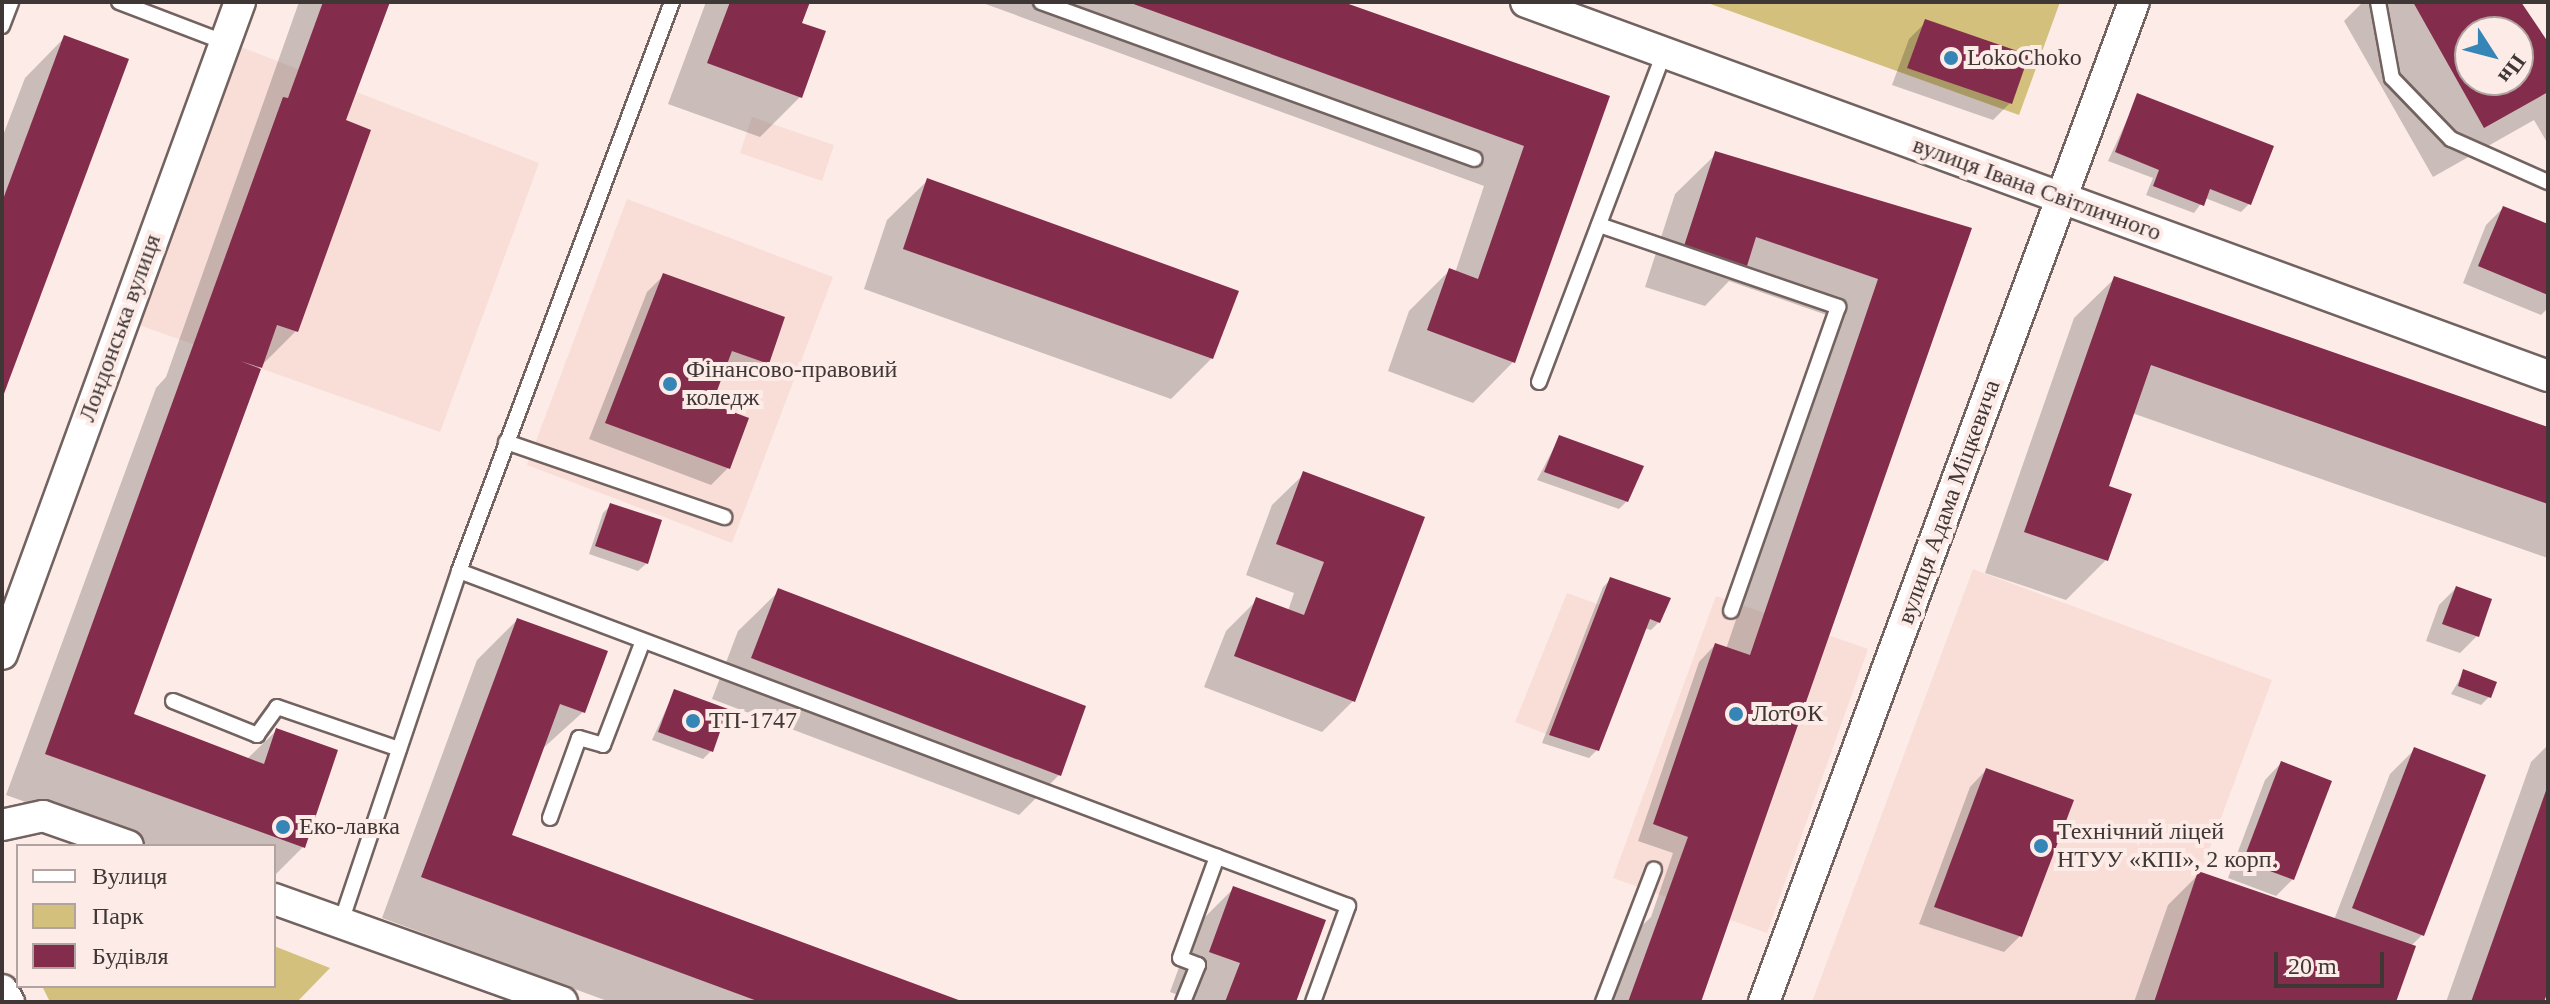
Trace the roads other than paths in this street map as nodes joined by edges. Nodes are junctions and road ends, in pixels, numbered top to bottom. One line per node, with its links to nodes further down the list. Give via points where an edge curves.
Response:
1 (11, 2): 9 (lane)
2 (119, 2): 10 (lane)
3 (240, 2): 10 (street, Лондонська вулиця)
4 (672, 2): 18 (lane)
5 (1041, 2): 12 (lane)
6 (1526, 2): 11 (street, вулиця Івана Світличного)
7 (2134, 2): 14 (street, вулиця Адама Міцкевича)
8 (2378, 2): 13 (lane, via 2392,78 2451,139)
9 (2, 26)
10 (224, 42): 23 (street, Лондонська вулиця)
11 (1665, 51): 14 (street, вулиця Івана Світличного); 15 (lane)
12 (1474, 159)
13 (2548, 182)
14 (2061, 199): 16 (street, вулиця Івана Світличного); 39 (street, вулиця Адама Міцкевича)
15 (1599, 225): 17 (lane); 21 (lane, via 1838,307)
16 (2548, 376)
17 (1539, 382)
18 (506, 442): 19 (lane); 20 (lane)
19 (724, 517)
20 (459, 571): 22 (lane); 25 (lane)
21 (1731, 611)
22 (643, 641): 26 (lane, via 603,745 579,738); 29 (lane)
23 (2, 654)
24 (173, 701): 25 (lane, via 257,735 277,707)
25 (399, 749): 32 (lane)
26 (550, 818)
27 (2, 825): 28 (street, via 43,816)
28 (122, 844)
29 (1217, 857): 36 (lane, via 1180,958 1198,965); 37 (lane, via 1348,906)
30 (1654, 869): 38 (lane)
31 (276, 900): 32 (street)
32 (341, 922): 35 (street)
33 (2, 990): 34 (street)
34 (9, 1002)
35 (562, 1002)
36 (1183, 1002)
37 (1313, 1002)
38 (1603, 1002)
39 (1764, 1002)

